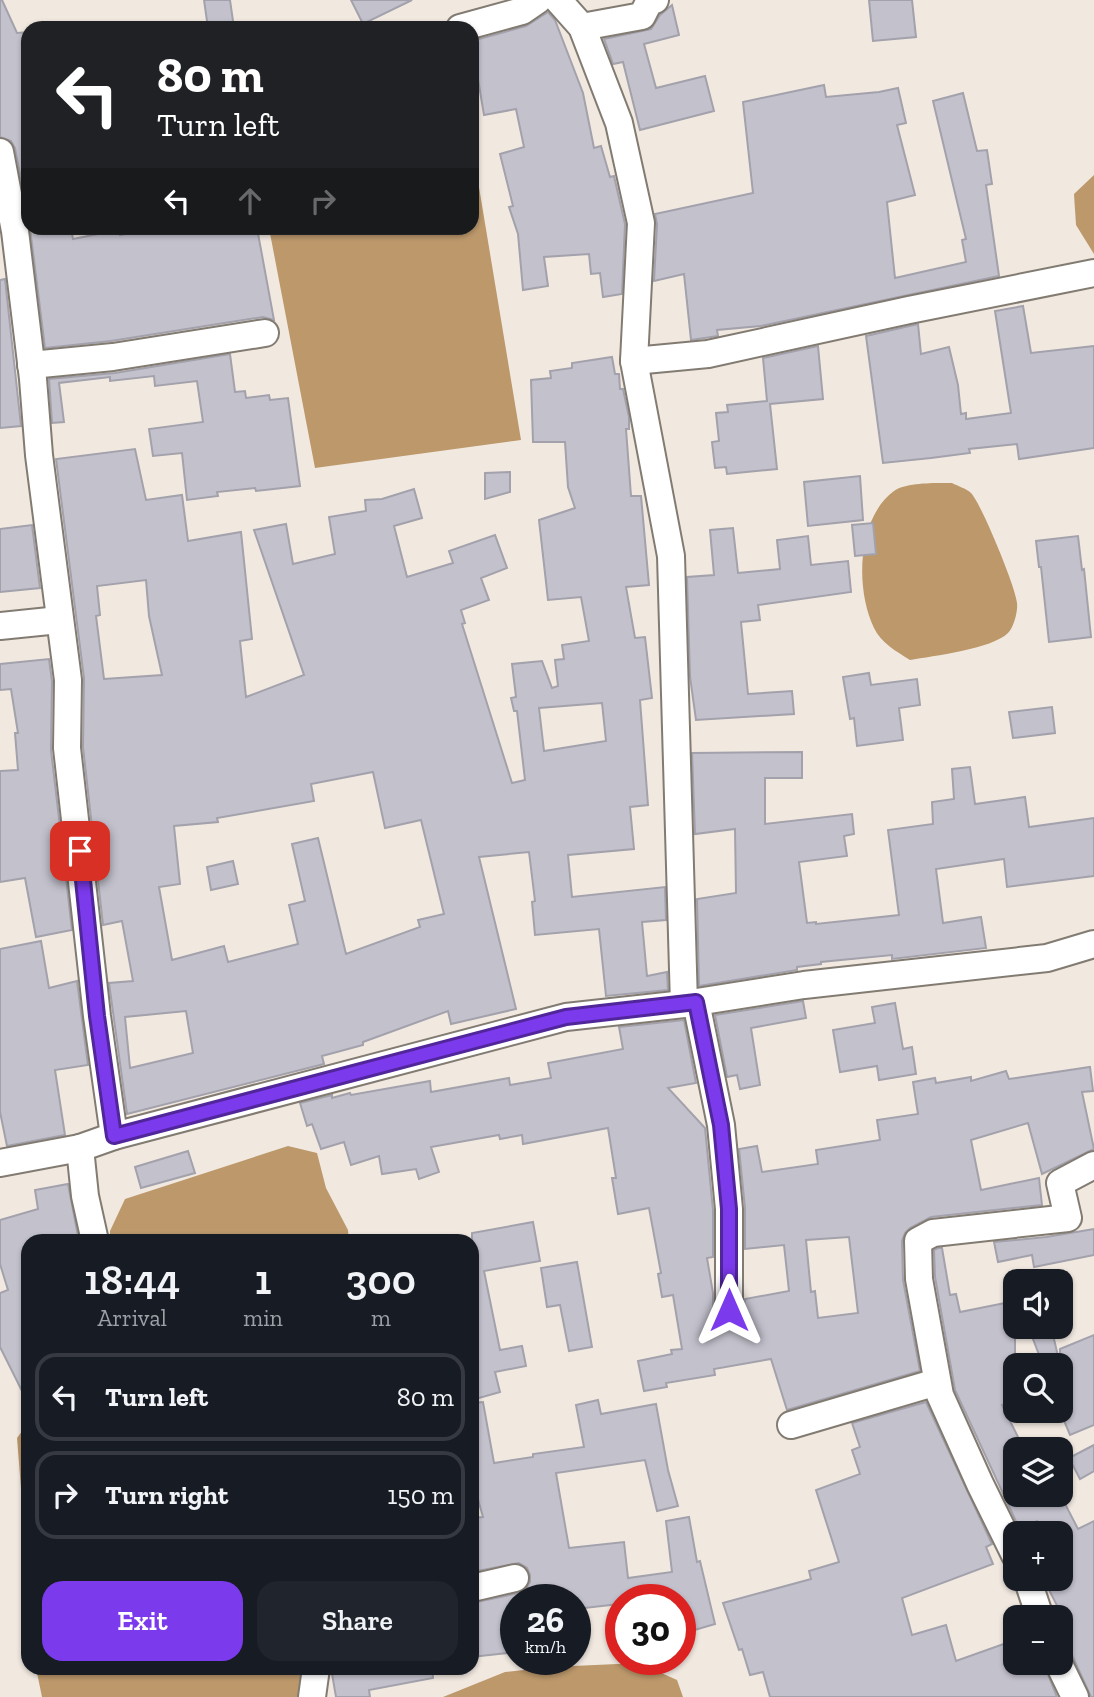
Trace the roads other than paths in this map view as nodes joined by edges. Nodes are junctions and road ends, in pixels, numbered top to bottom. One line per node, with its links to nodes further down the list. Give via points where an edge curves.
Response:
1 (538, 0): 4 (street, via 522,11)
2 (558, 0): 5 (street)
3 (655, 0): 5 (street, via 642,16)
4 (479, 23)
5 (582, 27): 9 (street, via 619,124 641,223)
6 (0, 152): 10 (street)
7 (1094, 273): 9 (street, via 708,354)
8 (265, 333): 10 (street)
9 (634, 361): 14 (street, via 671,556)
10 (31, 365): 11 (street)
11 (59, 620): 12 (street); 15 (street, via 68,680 67,748)
12 (0, 626)
13 (1094, 944): 14 (street, via 1047,958 804,985)
14 (690, 1003): 15 (street, via 566,1017); 20 (street, via 721,1125 729,1209)
15 (114, 1136): 16 (street)
16 (80, 1148): 17 (street); 19 (street)
17 (0, 1163)
18 (1094, 1165): 21 (street, via 1060,1183 1068,1218 933,1233 918,1241 919,1279)
19 (93, 1234)
20 (729, 1310)
21 (937, 1382): 22 (street); 23 (street)
22 (791, 1425)
23 (1003, 1530)
24 (515, 1578): 25 (street)
25 (479, 1586)
26 (315, 1675): 28 (street)
27 (1064, 1675): 29 (street)
28 (312, 1697)
29 (1075, 1697)

